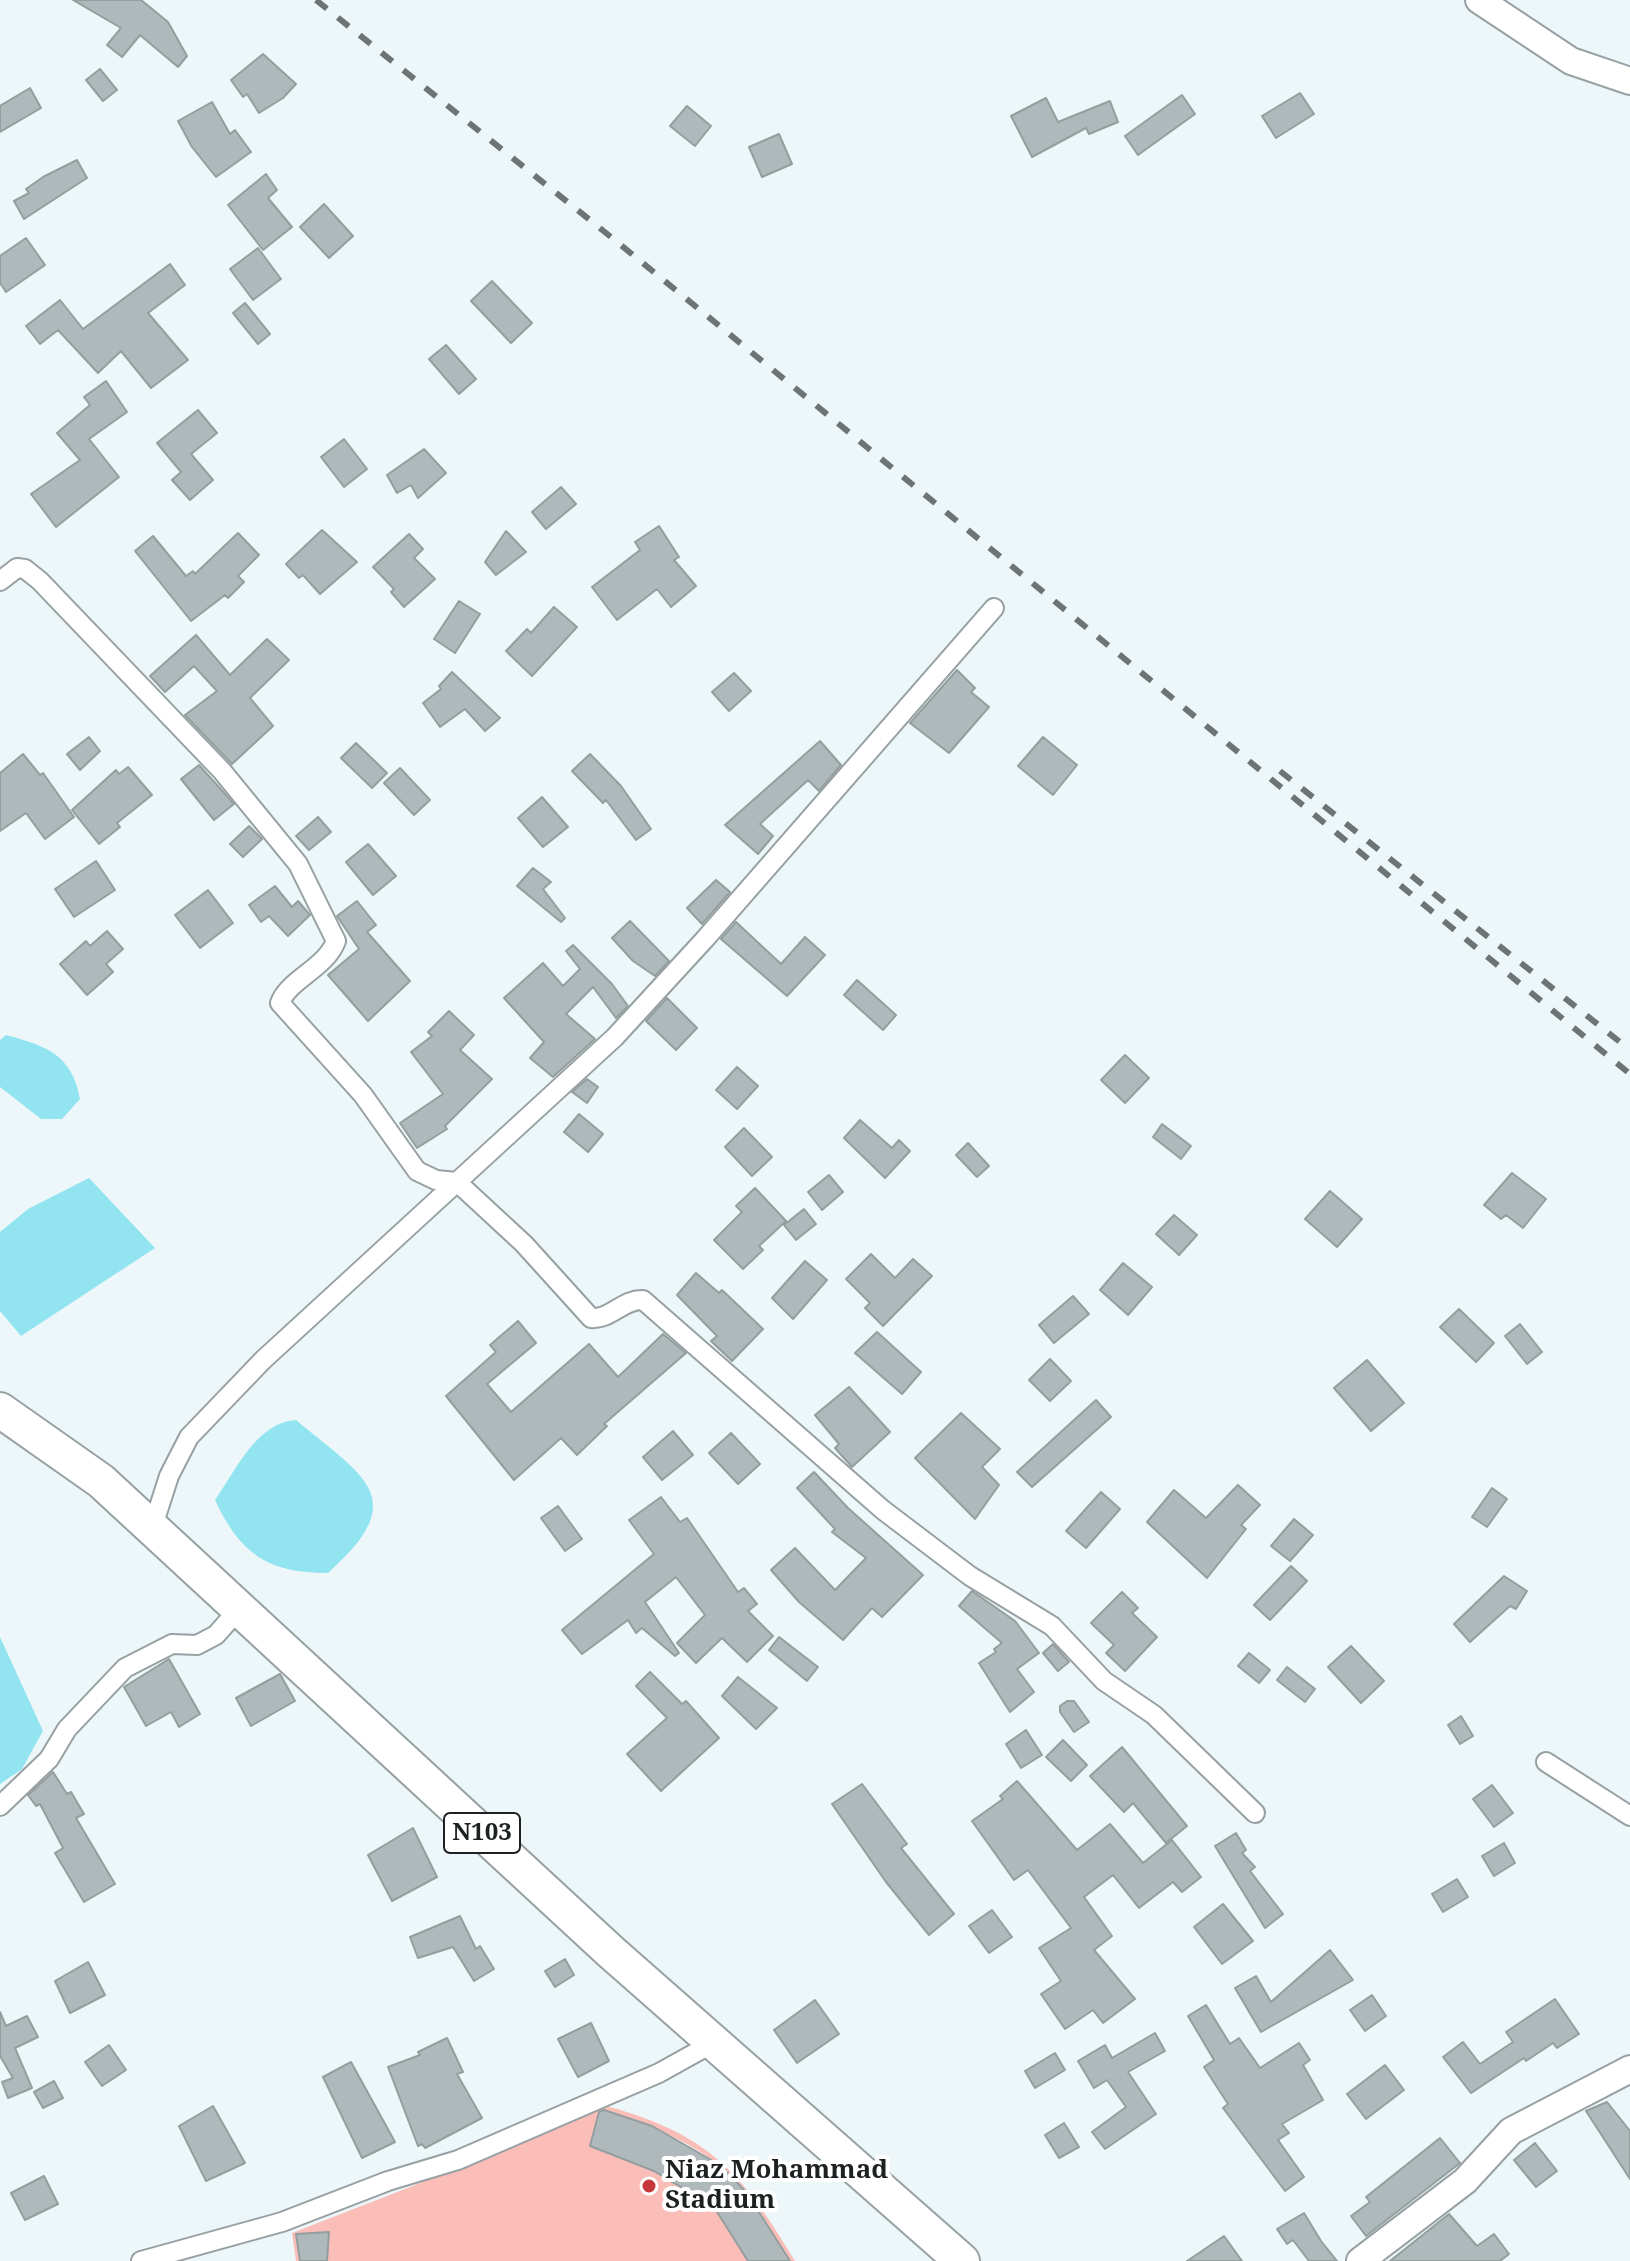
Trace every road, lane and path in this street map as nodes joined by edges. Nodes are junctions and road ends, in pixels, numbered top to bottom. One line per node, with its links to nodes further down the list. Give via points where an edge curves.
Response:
1 (1479, 0): 2 (street, via 1571,61)
2 (1630, 81)
3 (0, 581): 5 (street, via 17,568 40,581 222,771 298,864 336,941 303,980 285,992 282,1008 363,1095 417,1171)
4 (994, 608): 5 (street, via 615,1037)
5 (457, 1182): 7 (street, via 263,1360 189,1437 169,1476); 11 (street, via 524,1244 585,1314 599,1319 622,1304 643,1300 883,1510 970,1576 1052,1626 1104,1681 1154,1715)
6 (4, 1418): 7 (highway, N103, via 101,1481)
7 (152, 1529): 8 (highway, N103)
8 (239, 1609): 10 (street, via 216,1635 197,1645 172,1644 125,1668 67,1729 49,1759); 13 (highway, N103)
9 (1546, 1762): 12 (street)
10 (0, 1806)
11 (1255, 1813)
12 (1630, 1816)
13 (713, 2043): 15 (street, via 659,2073 458,2160 282,2222); 16 (highway, N103)
14 (1630, 2069): 17 (street, via 1511,2131 1465,2181)
15 (141, 2261)
16 (962, 2261)
17 (1360, 2261)

